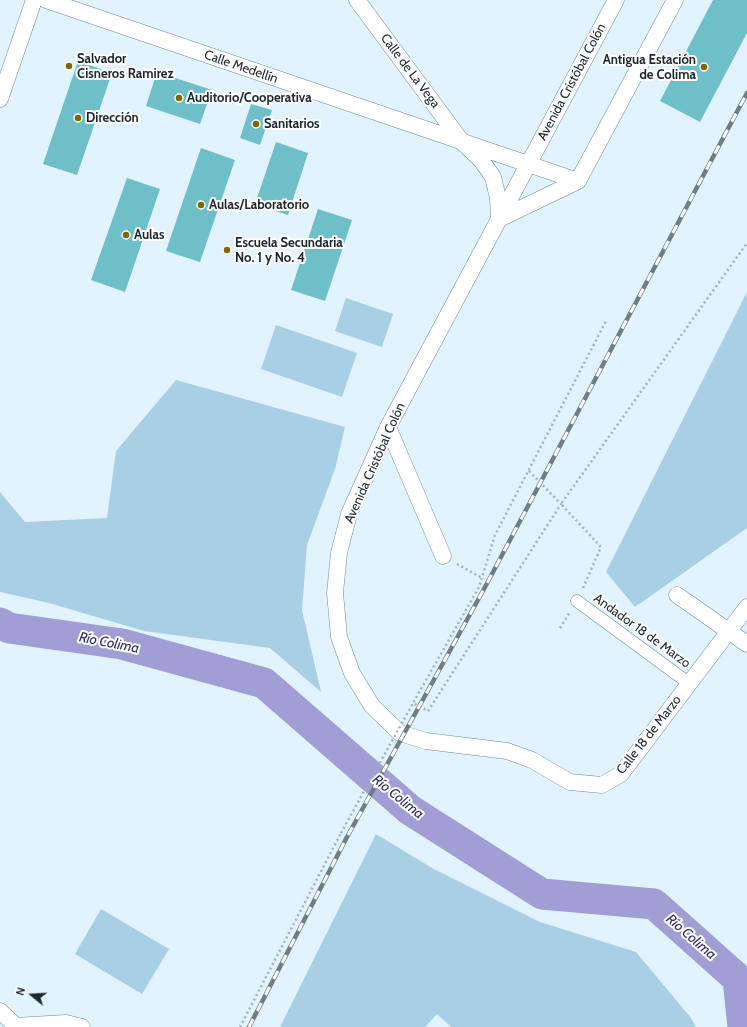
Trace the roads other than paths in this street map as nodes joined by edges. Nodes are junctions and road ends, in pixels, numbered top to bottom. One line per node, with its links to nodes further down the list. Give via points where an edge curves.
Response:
1 (34, 0): 6 (street)
2 (46, 0): 7 (street, Calle Medellín)
3 (357, 0): 7 (street, Calle de La Vega)
4 (675, 0): 9 (street)
5 (610, 3): 8 (street, Avenida Cristóbal Colón)
6 (0, 99)
7 (462, 142): 8 (street, Calle Medellín); 10 (street, via 481,160 493,178 498,198)
8 (528, 165): 9 (street); 10 (street, Avenida Cristóbal Colón)
9 (578, 181): 10 (street)
10 (499, 219): 11 (street, Avenida Cristóbal Colón)
11 (388, 427): 12 (street); 19 (street, Avenida Cristóbal Colón, via 349,514 339,553 335,593 339,637 352,673 372,706)
12 (443, 556)
13 (677, 595): 16 (street)
14 (577, 601): 18 (street, Andador 18 de Marzo)
15 (747, 607): 16 (street, Calle 18 de Marzo)
16 (728, 631): 17 (street); 18 (street, Calle 18 de Marzo)
17 (747, 644)
18 (690, 684): 19 (street, Calle 18 de Marzo, via 621,774 602,785 570,782 532,760 506,751 426,741)
19 (400, 733)
20 (0, 1011): 21 (street)
21 (16, 1026): 22 (street, via 66,1023)
22 (82, 1027)

